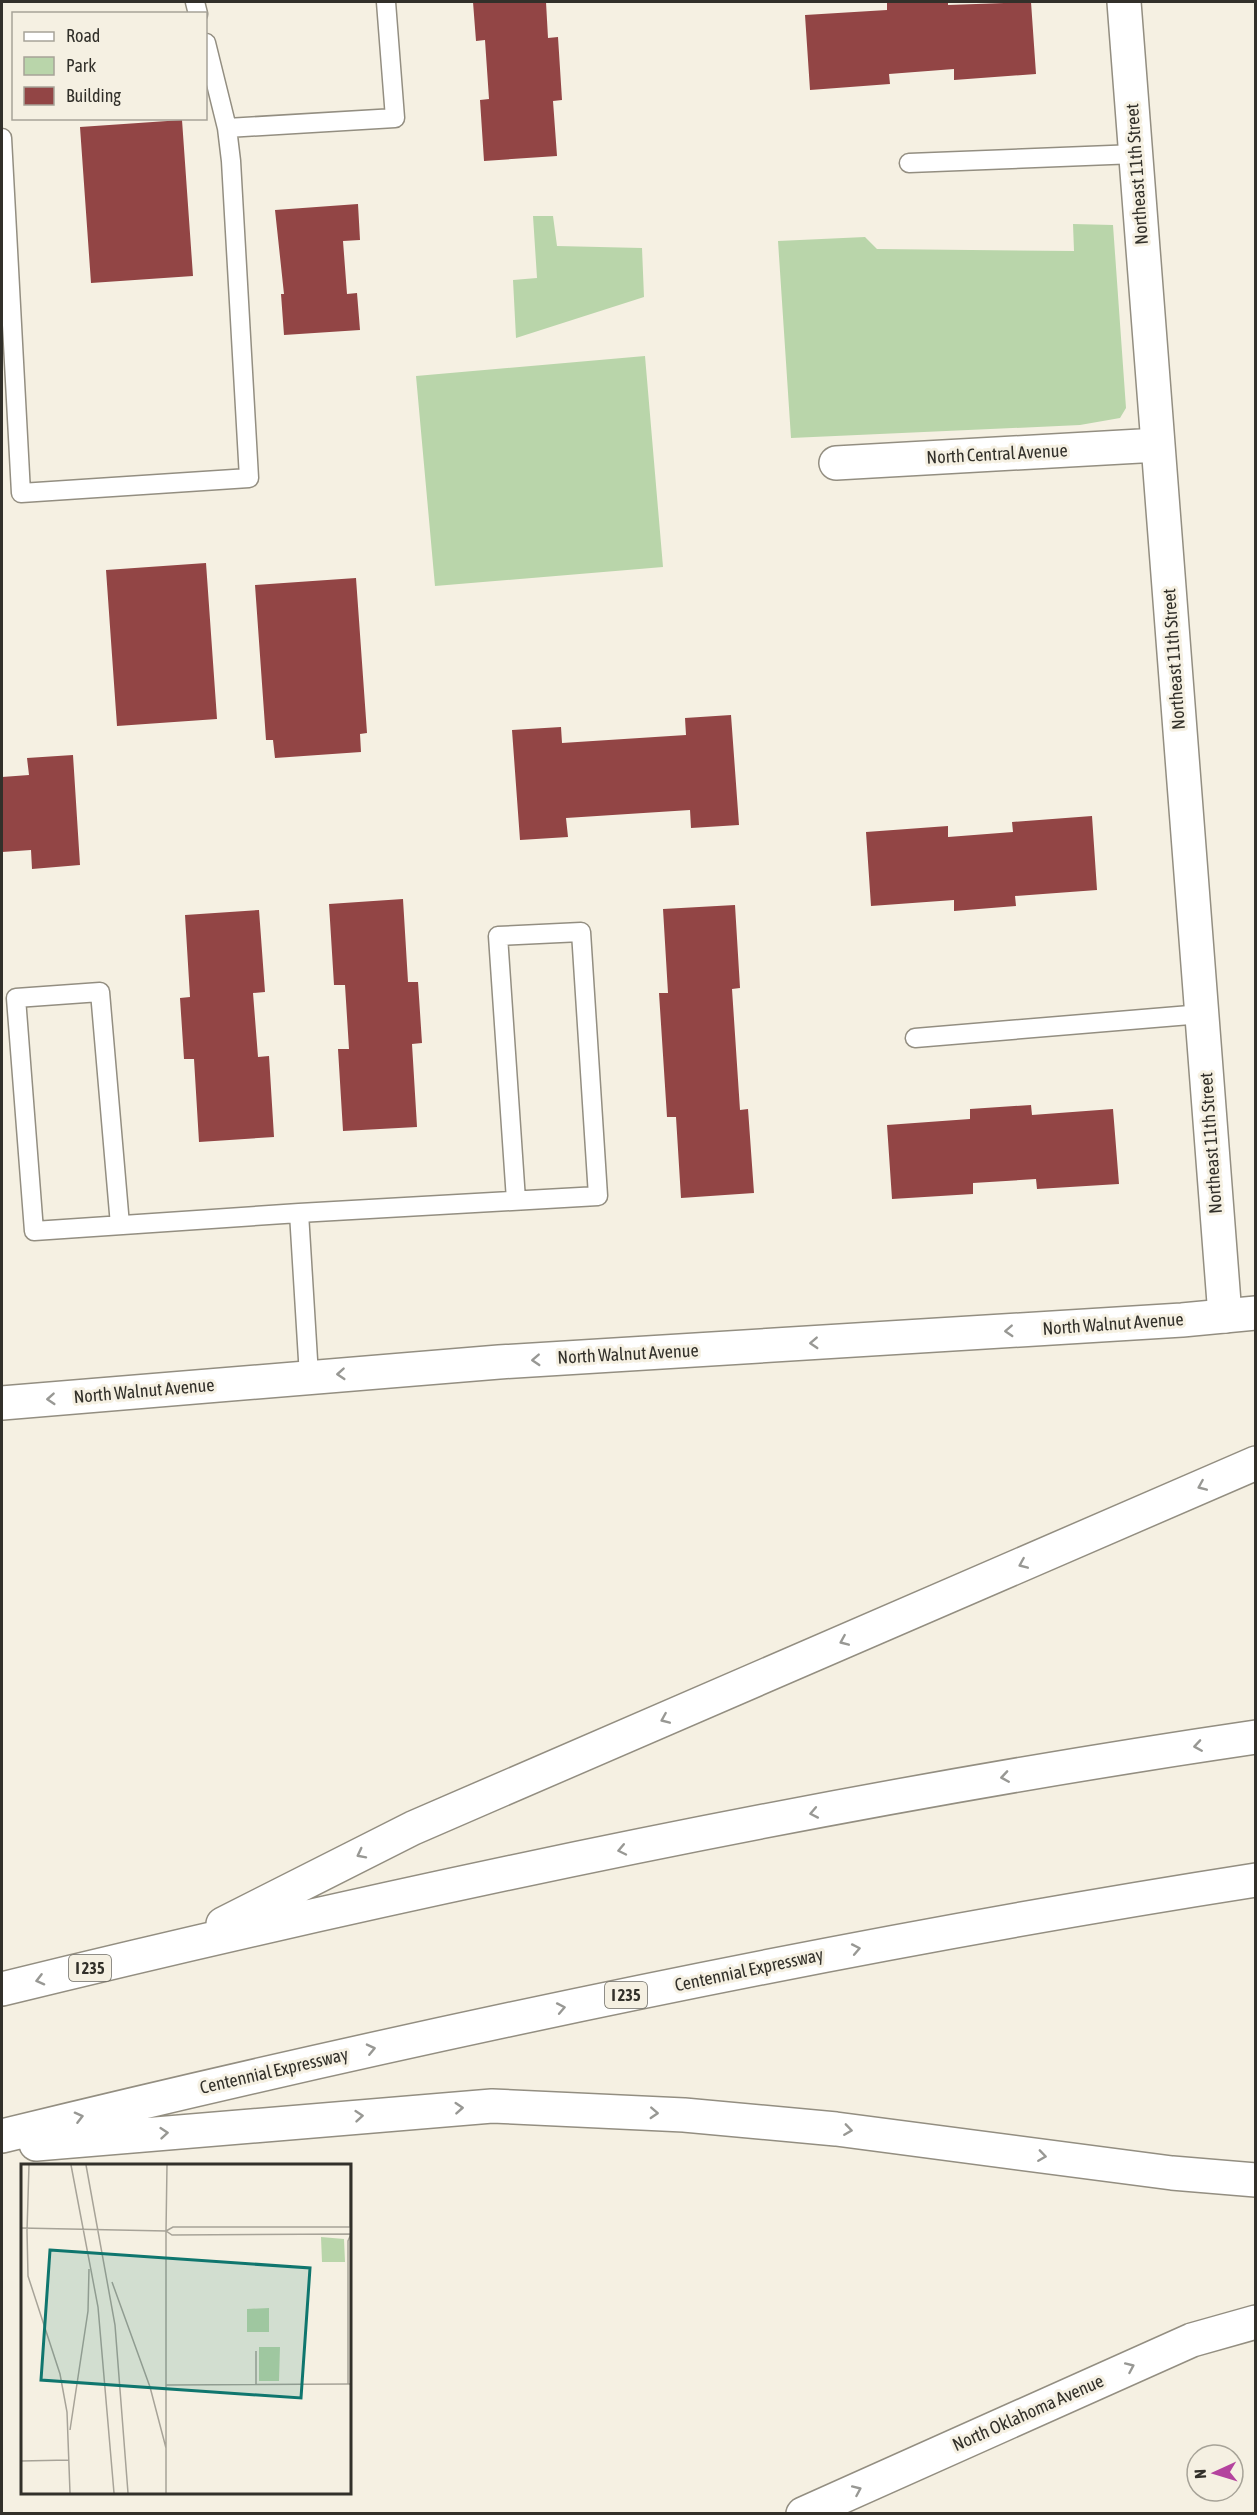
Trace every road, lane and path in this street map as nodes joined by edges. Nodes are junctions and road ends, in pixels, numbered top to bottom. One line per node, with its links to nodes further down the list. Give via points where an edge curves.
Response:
1 (386, 2): 4 (lane, via 395,118)
2 (1124, 2): 6 (main road, Northeast 11th Street)
3 (207, 48): 4 (lane)
4 (227, 128): 5 (lane, via 249,478 21,494)
5 (2, 138)
6 (1136, 154): 7 (lane); 8 (main road, Northeast 11th Street)
7 (909, 163)
8 (1158, 445): 9 (main road, North Central Avenue); 10 (main road, Northeast 11th Street)
9 (836, 463)
10 (1202, 1014): 11 (lane); 15 (main road, Northeast 11th Street)
11 (915, 1038)
12 (516, 1200): 12 (lane, via 598,1196 581,932 498,936); 13 (lane)
13 (299, 1213): 14 (lane); 16 (lane)
14 (120, 1225): 14 (lane, via 34,1231 16,998 100,992)
15 (1240, 1314): 16 (main road, North Walnut Avenue, one-way to 16)
16 (309, 1376): 17 (main road, North Walnut Avenue, one-way to 17)
17 (2, 1403)
18 (1256, 1463): 21 (main road, one-way to 21, via 413,1828)
19 (1256, 1737): 21 (main road, I 235, one-way to 21, via 977,1782 692,1836)
20 (1256, 1880): 23 (main road, Centennial Expressway / I 235, one-way to 20, via 522,2015 1047,1913)
21 (178, 1946): 22 (main road, I 235, one-way to 22)
22 (2, 1989)
23 (2, 2136)
24 (2, 2147): 25 (main road, one-way to 25, via 492,2106 684,2115 836,2129 1172,2173)
25 (1256, 2180)
26 (1256, 2322): 27 (main road, North Oklahoma Avenue, one-way to 26, via 1192,2340)
27 (803, 2514)

